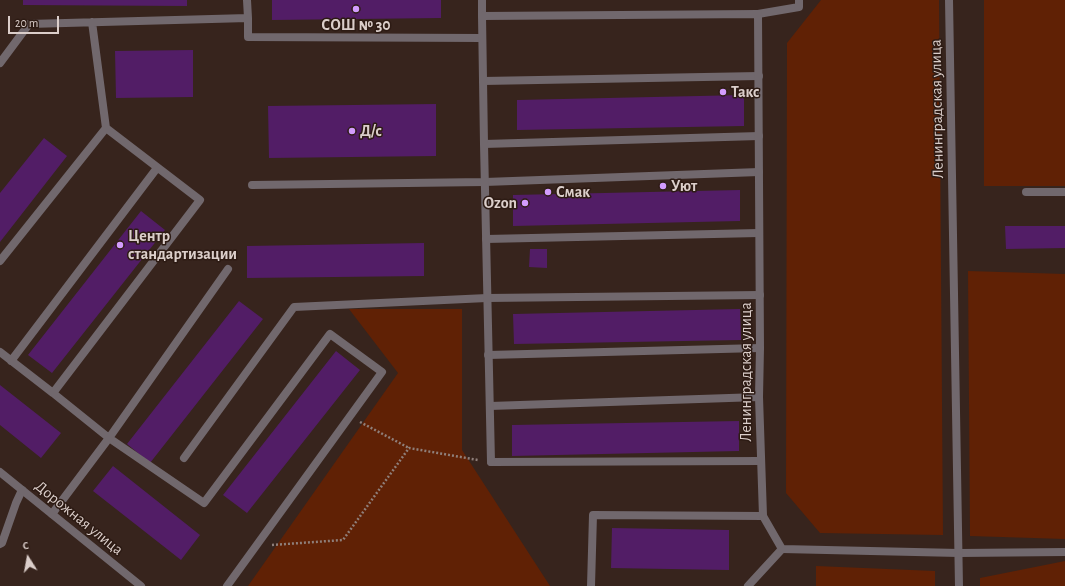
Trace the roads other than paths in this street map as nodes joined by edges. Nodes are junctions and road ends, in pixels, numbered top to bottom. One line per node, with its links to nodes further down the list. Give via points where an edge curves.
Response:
1 (247, 0): 7 (street)
2 (482, 0): 6 (street)
3 (799, 0): 5 (street, via 799,7)
4 (949, 0): 45 (street, Ленинградская улица)
5 (758, 14): 6 (street); 11 (street, Ленинградская улица)
6 (482, 16): 9 (street)
7 (248, 18): 8 (street); 9 (street, via 248,37)
8 (92, 22): 10 (street, via 29,24); 13 (street)
9 (482, 38): 12 (street)
10 (0, 63)
11 (759, 76): 12 (street); 14 (street, Ленинградская улица)
12 (483, 81): 15 (street)
13 (106, 128): 16 (street); 24 (street)
14 (759, 136): 15 (street); 17 (street, Ленинградская улица)
15 (484, 144): 18 (street)
16 (157, 168): 31 (street); 32 (street, via 200,200)
17 (760, 172): 18 (street); 22 (street, Ленинградская улица)
18 (485, 182): 19 (street); 23 (street)
19 (252, 185)
20 (1026, 192): 21 (street)
21 (1065, 192)
22 (759, 233): 23 (street); 26 (street, Ленинградская улица)
23 (486, 239): 27 (street)
24 (0, 261)
25 (228, 269): 35 (street)
26 (760, 295): 27 (street); 28 (street, Ленинградская улица)
27 (487, 298): 30 (street); 36 (street, via 294,307)
28 (760, 348): 30 (street); 33 (street, Ленинградская улица)
29 (0, 352): 31 (street)
30 (488, 355): 34 (street)
31 (11, 360): 32 (street)
32 (53, 393): 35 (street)
33 (759, 397): 34 (street); 37 (street, Ленинградская улица)
34 (490, 406): 37 (street, via 491,462)
35 (109, 438): 40 (street); 47 (street, via 204,503 330,334 382,372)
36 (184, 458)
37 (761, 461): 41 (street, Ленинградская улица)
38 (0, 472): 39 (street, Дорожная улица)
39 (22, 490): 40 (street, Дорожная улица); 42 (street)
40 (52, 514): 46 (street, Дорожная улица)
41 (762, 516): 43 (street); 48 (street, via 593,515)
42 (0, 544)
43 (782, 549): 45 (street); 49 (street)
44 (1065, 552): 45 (street)
45 (958, 553): 50 (street, Ленинградская улица)
46 (141, 586)
47 (227, 586)
48 (591, 586)
49 (748, 586)
50 (959, 586)

